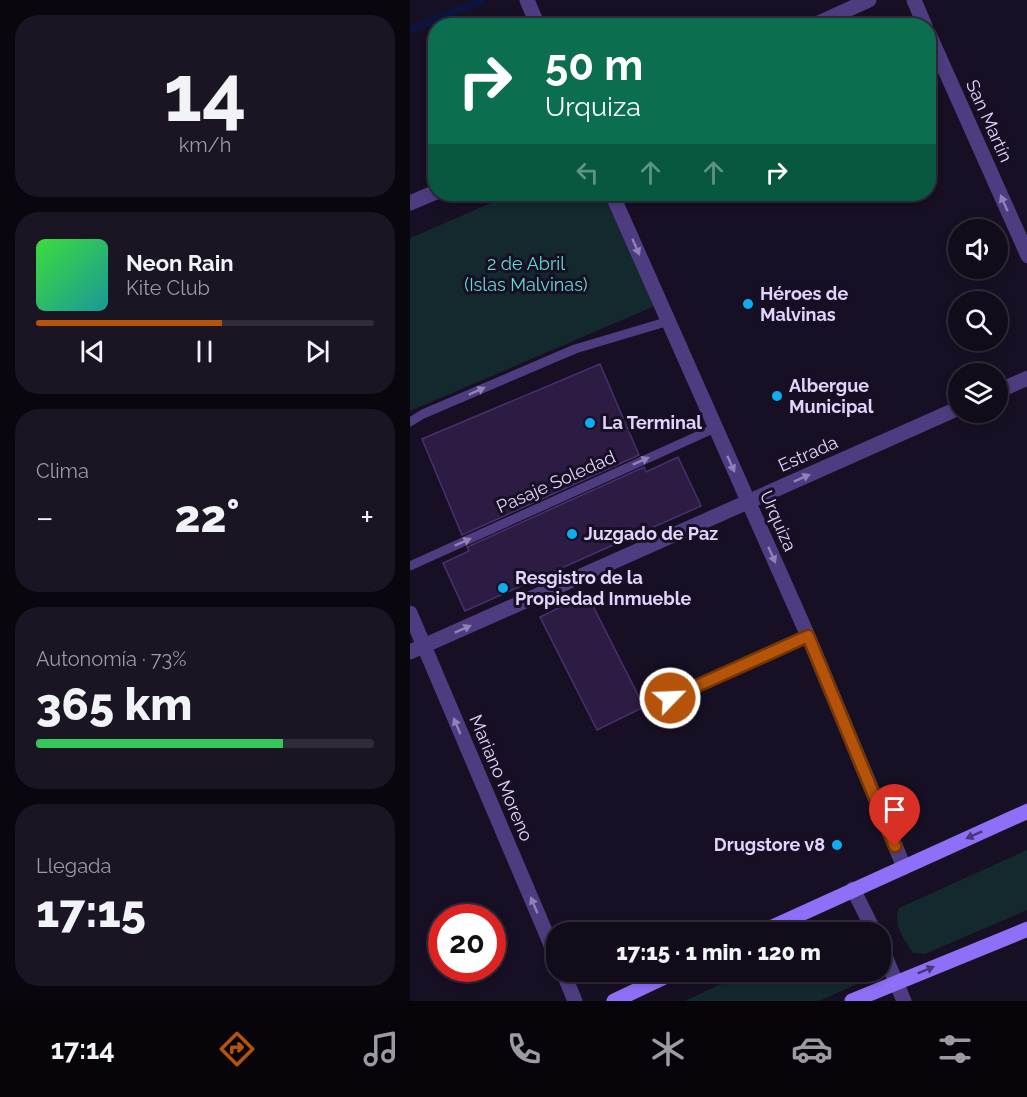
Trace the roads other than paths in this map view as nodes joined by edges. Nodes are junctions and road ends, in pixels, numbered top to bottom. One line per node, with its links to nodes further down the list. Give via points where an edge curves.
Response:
1 (527, 0): 4 (street)
2 (869, 0): 5 (street)
3 (914, 0): 6 (street)
4 (535, 18)
5 (830, 18)
6 (922, 18)
7 (936, 50): 11 (street, San Martín, one-way to 7)
8 (428, 195): 10 (street)
9 (615, 201): 12 (street, Urquiza, one-way to 12)
10 (410, 203)
11 (1028, 256)
12 (669, 321): 16 (lane, one-way to 12, via 575,349); 17 (street, Urquiza)
13 (1028, 378): 14 (street)
14 (1008, 387)
15 (948, 413): 18 (street, Estrada, one-way to 15)
16 (410, 422)
17 (715, 428): 18 (street, Urquiza, one-way to 18); 19 (lane, Pasaje Soledad, one-way to 17)
18 (748, 502): 21 (street, Urquiza, one-way to 21); 22 (street, Estrada, one-way to 18)
19 (410, 566)
20 (410, 613): 22 (street, Mariano Moreno)
21 (808, 636): 23 (lane); 25 (street, Urquiza)
22 (417, 650): 30 (street, Mariano Moreno, one-way to 22)
23 (670, 698)
24 (1028, 811): 25 (main road, one-way to 25)
25 (904, 867): 26 (main road)
26 (853, 889): 27 (main road); 28 (street)
27 (782, 922)
28 (870, 922)
29 (1028, 929): 34 (main road, one-way to 29)
30 (546, 935)
31 (891, 971): 34 (street)
32 (567, 982): 35 (street)
33 (654, 982): 36 (main road)
34 (896, 982): 37 (main road); 38 (street)
35 (575, 1001)
36 (614, 1001)
37 (852, 1001)
38 (904, 1001)

